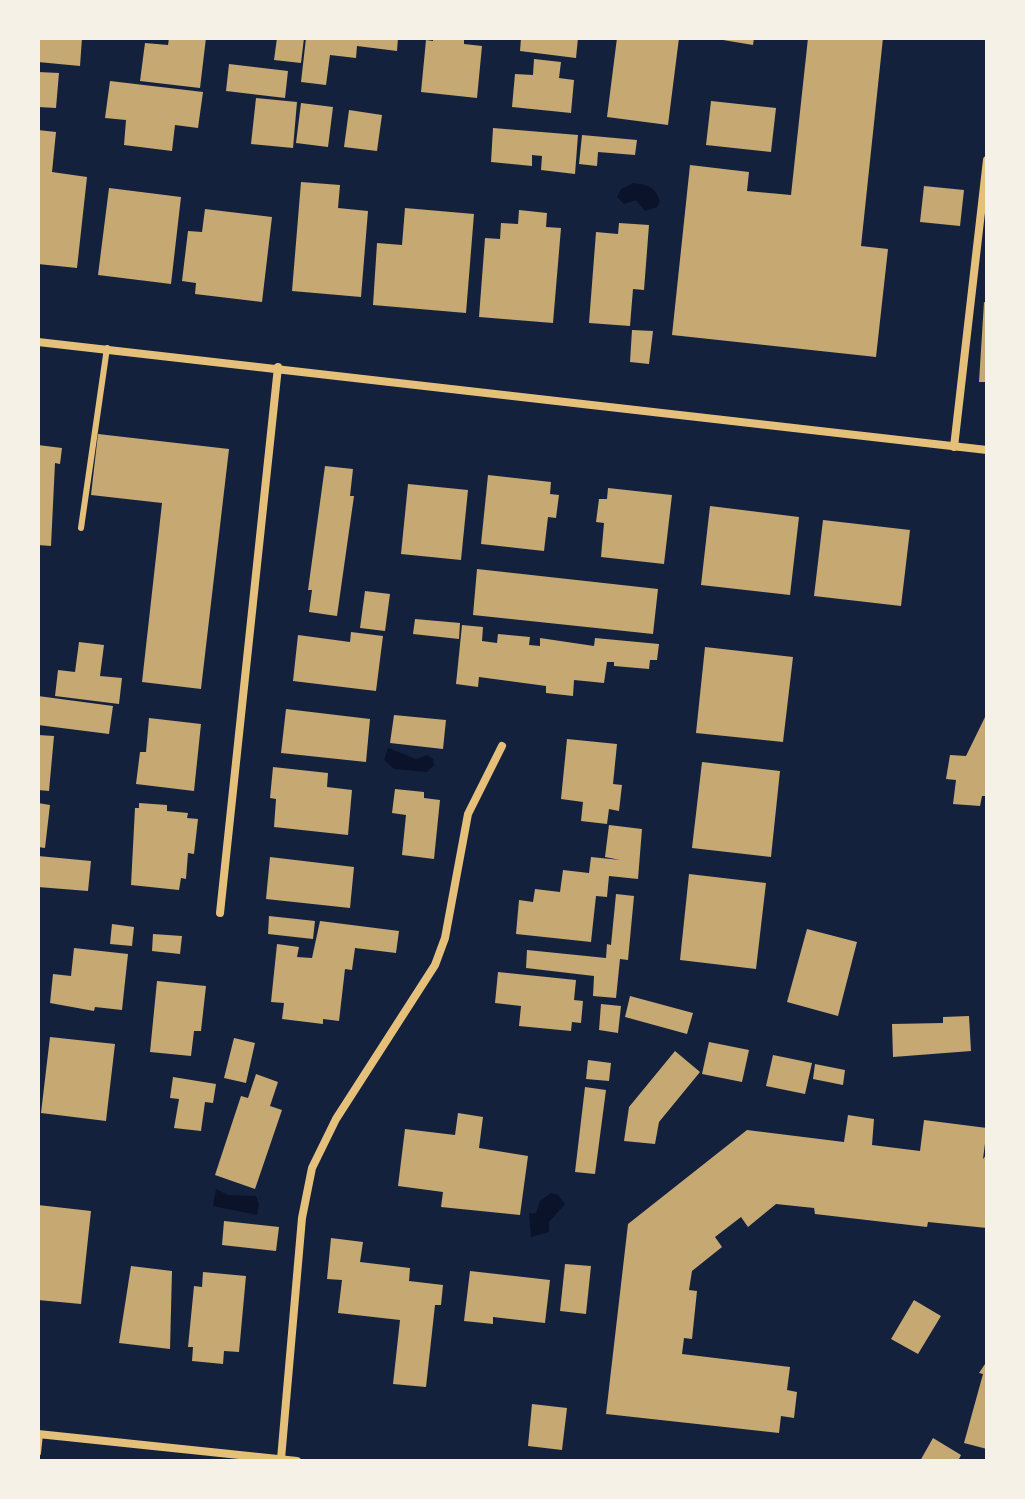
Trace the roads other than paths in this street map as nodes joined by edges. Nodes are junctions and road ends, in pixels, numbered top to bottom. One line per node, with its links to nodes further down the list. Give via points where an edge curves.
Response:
1 (987, 160): 5 (street)
2 (38, 342): 3 (street)
3 (107, 348): 4 (street); 7 (lane)
4 (278, 367): 5 (street); 9 (street)
5 (954, 447): 6 (street)
6 (987, 450)
7 (81, 528)
8 (502, 746): 12 (street, via 468,814 445,938 435,965 336,1119 307,1183)
9 (220, 913)
10 (39, 1434): 11 (lane); 12 (street)
11 (38, 1453)
12 (281, 1459): 13 (street)
13 (297, 1461)

